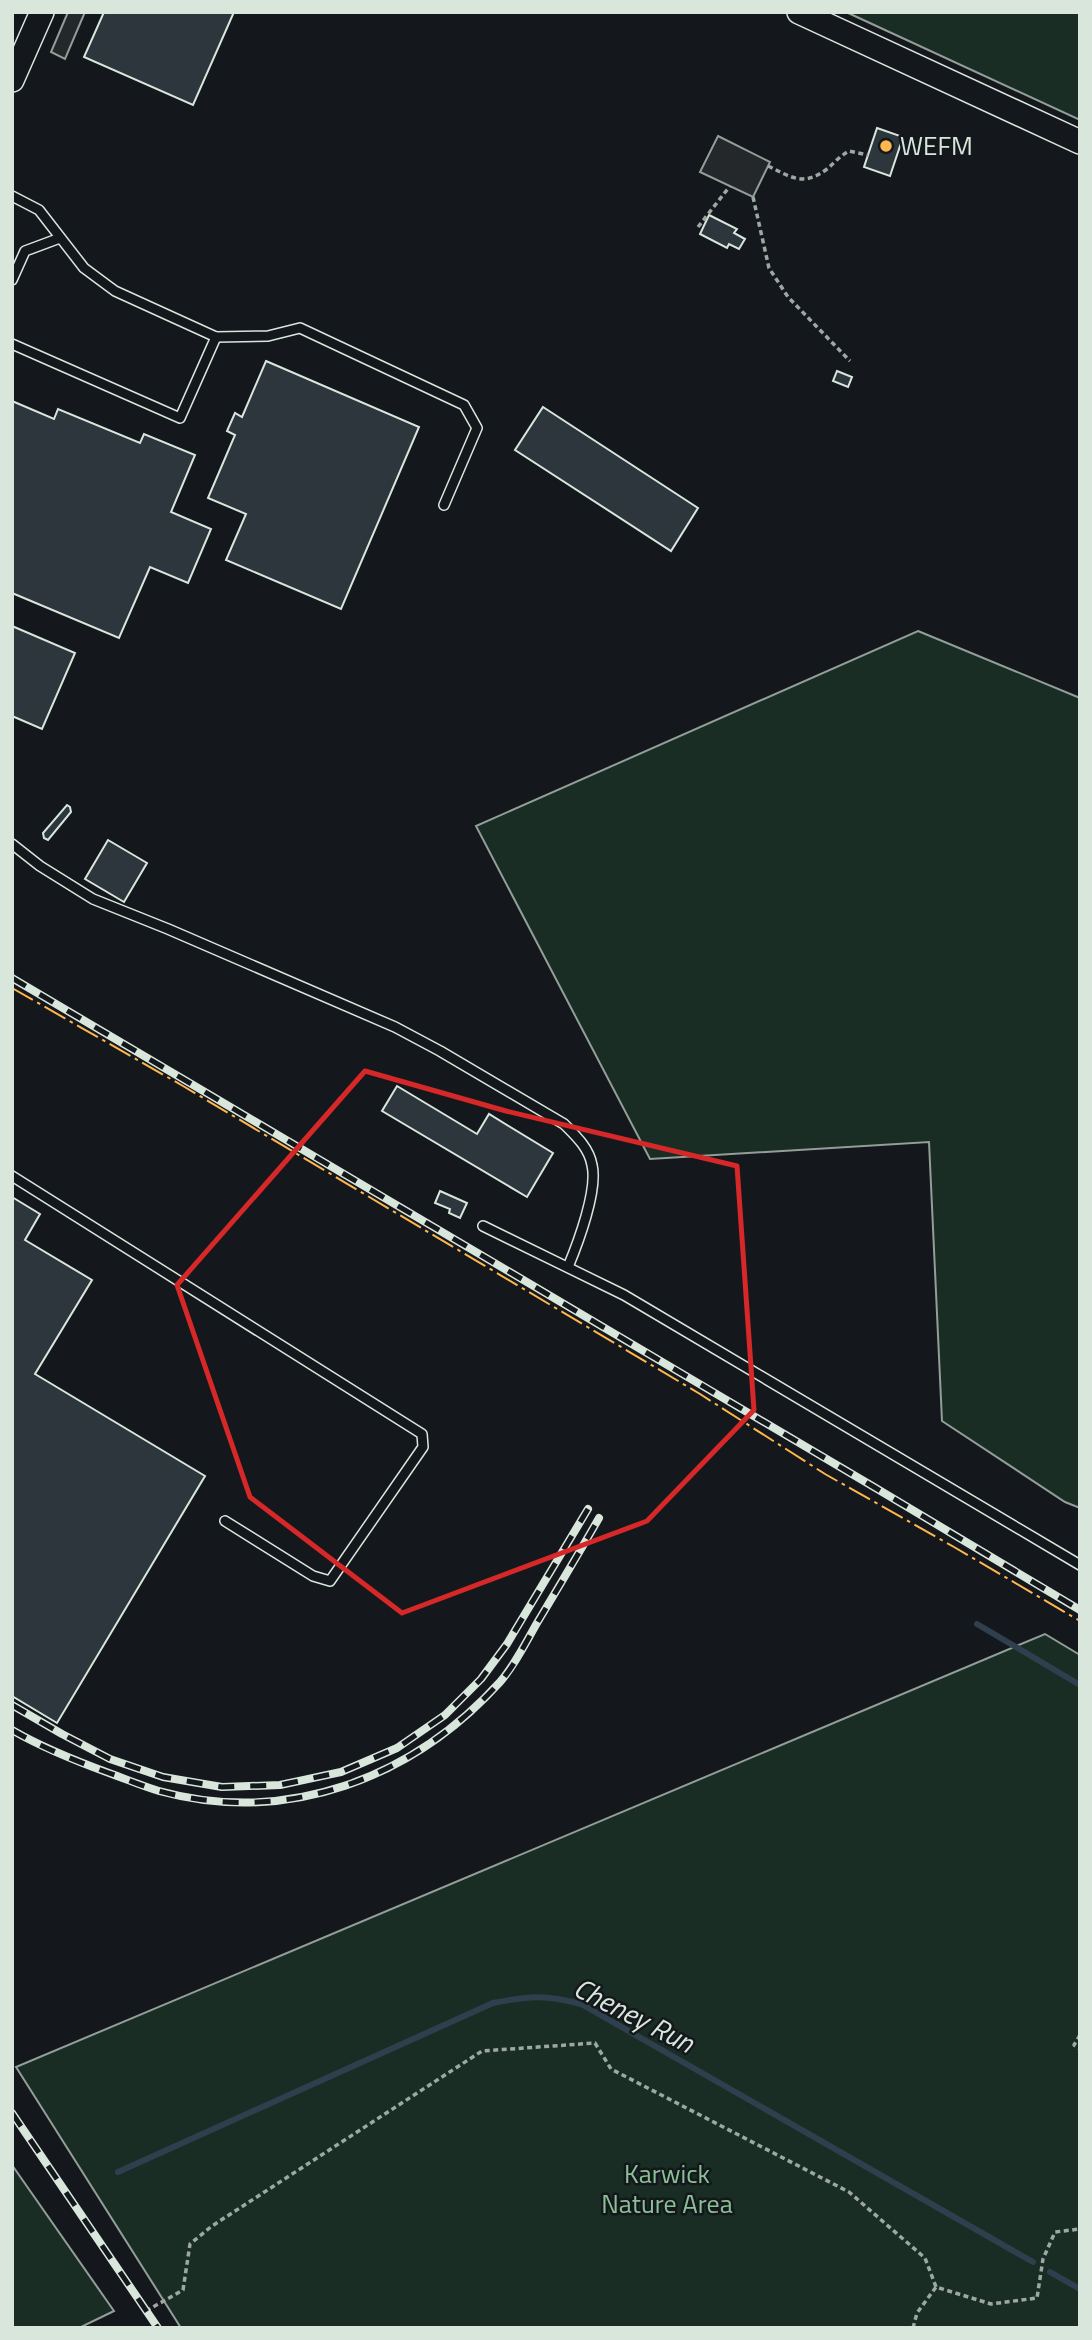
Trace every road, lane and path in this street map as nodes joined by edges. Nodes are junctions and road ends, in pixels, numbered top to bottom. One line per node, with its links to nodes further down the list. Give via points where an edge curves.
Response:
1 (42, 12): 3 (street)
2 (799, 12): 4 (street)
3 (12, 80)
4 (1080, 142)
5 (868, 155): 6 (path, via 849,151 805,180)
6 (768, 166)
7 (730, 186): 10 (path)
8 (12, 196): 11 (lane, via 38,210)
9 (753, 197): 15 (path, via 768,268 788,297)
10 (698, 227)
11 (60, 238): 12 (lane, via 25,251); 13 (lane, via 84,268 115,291)
12 (12, 280)
13 (216, 337): 14 (lane, via 180,418); 16 (lane, via 268,336 300,328 464,405 477,428)
14 (12, 344)
15 (850, 361)
16 (444, 505)
17 (12, 844): 20 (lane, via 93,900 395,1027 564,1124 581,1140 592,1163 594,1181)
18 (12, 1176): 21 (lane, via 422,1434 423,1447 330,1581 313,1576)
19 (482, 1226): 20 (lane)
20 (568, 1267): 22 (lane, via 624,1295)
21 (225, 1521)
22 (1080, 1565)
23 (1080, 2035): 24 (path, via 1074,2045)
24 (1080, 2049)
25 (1080, 2229): 26 (path, via 1055,2232 1043,2259 1037,2298 991,2304)
26 (936, 2287): 27 (path, via 925,2258 849,2192 611,2069 595,2043 482,2051 212,2226 190,2244 183,2290); 28 (path)
27 (146, 2311)
28 (913, 2328)

